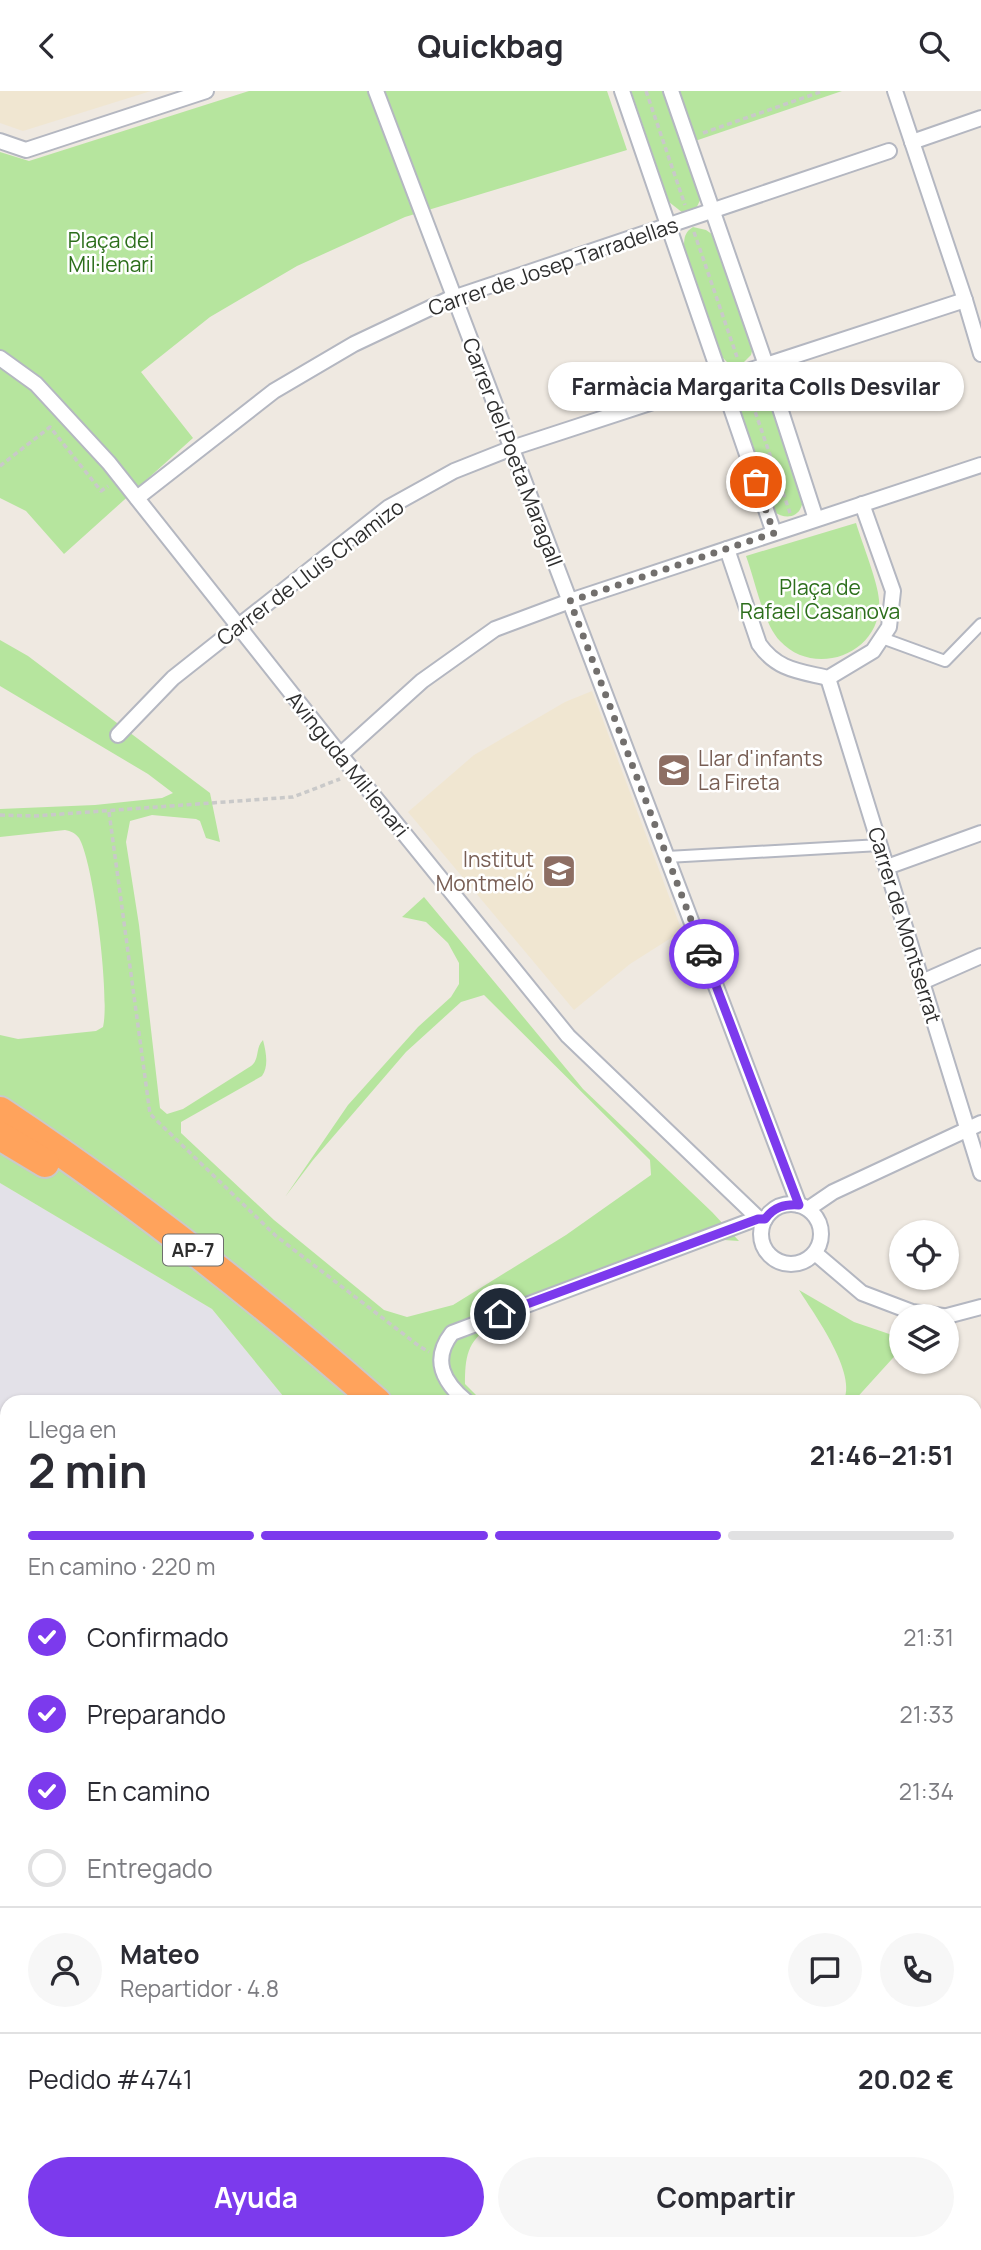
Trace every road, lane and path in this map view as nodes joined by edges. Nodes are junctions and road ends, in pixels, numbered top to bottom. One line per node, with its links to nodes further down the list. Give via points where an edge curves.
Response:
1 (376, 91): 16 (street, Carrer del Poeta Maragall)
2 (622, 91): 15 (street)
3 (646, 91): 14 (path)
4 (671, 91): 9 (street)
5 (823, 91): 9 (path)
6 (895, 91): 11 (street)
7 (196, 93): 10 (street, via 26,150)
8 (981, 118): 11 (street)
9 (687, 138): 13 (street)
10 (0, 141)
11 (912, 142): 17 (street)
12 (888, 151): 13 (street, Carrer de Josep Tarradellas)
13 (713, 211): 14 (street, Carrer de Josep Tarradellas); 20 (street)
14 (690, 218): 15 (street, Carrer de Josep Tarradellas); 21 (path)
15 (667, 226): 16 (street, Carrer de Josep Tarradellas); 22 (street)
16 (454, 298): 23 (street, Carrer del Poeta Maragall); 27 (street, Carrer de Josep Tarradellas, via 354,344 274,391)
17 (965, 300): 18 (street); 20 (street, Carrer de Lluís Chamizo)
18 (981, 354)
19 (0, 358): 26 (street, Avinguda Mil·lenari, via 36,384)
20 (766, 365): 21 (street, Carrer de Lluís Chamizo); 29 (street)
21 (742, 373): 22 (street, Carrer de Lluís Chamizo); 30 (path)
22 (720, 380): 23 (street, Carrer de Lluís Chamizo); 31 (street)
23 (512, 448): 33 (street, Carrer del Poeta Maragall); 35 (street, Carrer de Lluís Chamizo, via 454,471 389,507)
24 (981, 465): 28 (street)
25 (0, 466): 26 (path, via 50,427 101,491)
26 (120, 477): 27 (street, Avinguda Mil·lenari)
27 (137, 498): 35 (street, Avinguda Mil·lenari)
28 (862, 504): 29 (street); 36 (street, via 893,591 889,627)
29 (816, 519): 30 (street)
30 (794, 526): 31 (street)
31 (774, 533): 32 (street)
32 (727, 549): 33 (street); 37 (street, via 767,656 783,667)
33 (570, 601): 39 (street, via 495,629 422,681); 45 (street, Carrer del Poeta Maragall)
34 (981, 624): 36 (street, via 944,661)
35 (238, 625): 38 (street, Carrer de Lluís Chamizo, via 173,678); 39 (street, Avinguda Mil·lenari)
36 (882, 638): 37 (street, via 873,651)
37 (828, 678): 44 (street, Carrer de Montserrat)
38 (118, 735)
39 (340, 755): 40 (street, Avinguda Mil·lenari)
40 (355, 773): 41 (path, via 293,797); 54 (street, Avinguda Mil·lenari, via 568,1035)
41 (109, 812): 42 (path); 59 (path, via 150,1114 276,1236 419,1346)
42 (0, 815)
43 (981, 833): 46 (street)
44 (880, 845): 45 (street); 46 (street, Carrer de Montserrat)
45 (667, 857): 53 (street, Carrer del Poeta Maragall)
46 (887, 867): 48 (street, Carrer de Montserrat)
47 (981, 956): 48 (street)
48 (922, 982): 50 (street, Carrer de Montserrat)
49 (0, 1111): 61 (highway, AP-7, via 136,1205 295,1330)
50 (974, 1126): 52 (street, Carrer de Montserrat); 53 (street)
51 (0, 1136): 60 (highway, via 104,1201)
52 (981, 1173)
53 (804, 1207): 54 (street, via 788,1204); 55 (street, via 820,1226)
54 (762, 1219): 55 (street, via 762,1240 772,1258 793,1264); 59 (street, via 452,1333)
55 (815, 1253): 56 (street, via 862,1293)
56 (891, 1304)
57 (981, 1307): 58 (street)
58 (959, 1312)
59 (440, 1357): 62 (street, via 444,1374)
60 (355, 1395)
61 (369, 1395)
62 (459, 1395)

